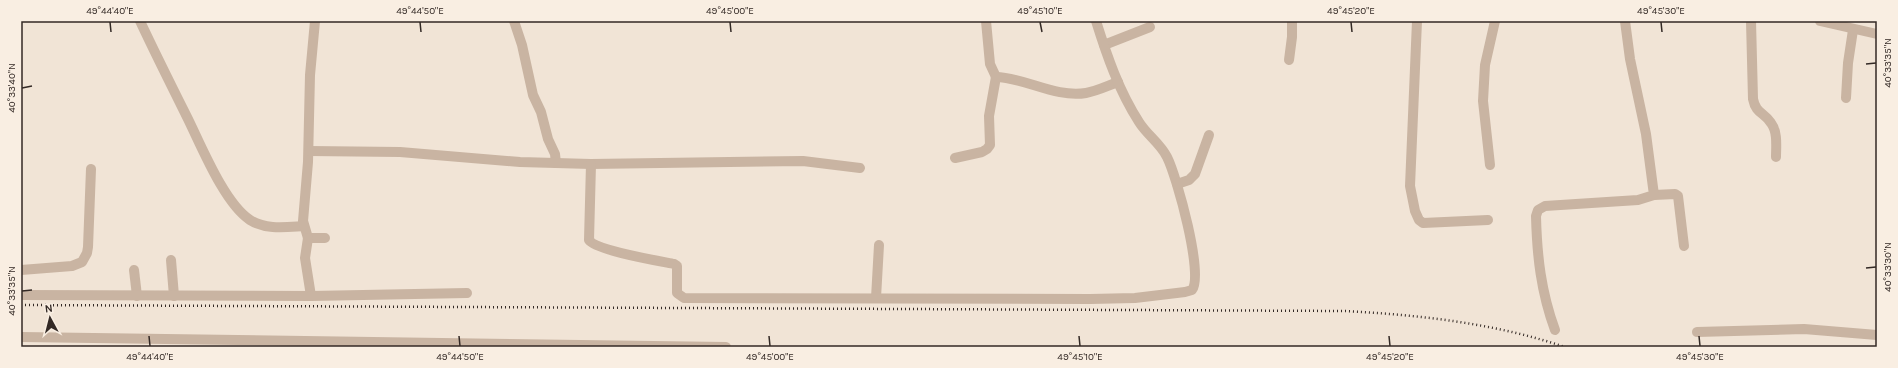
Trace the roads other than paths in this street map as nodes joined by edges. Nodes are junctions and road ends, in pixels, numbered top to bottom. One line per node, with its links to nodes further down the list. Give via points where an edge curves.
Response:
1 (140, 21): 32 (street, via 226,193 242,214 251,221 273,228)
2 (315, 21): 21 (street, via 310,75)
3 (514, 21): 24 (street, via 533,95 541,112)
4 (986, 21): 17 (street, via 990,64)
5 (1096, 21): 15 (street)
6 (1292, 21): 16 (street)
7 (1417, 21): 31 (street, via 1410,181 1415,211 1423,223)
8 (1495, 21): 26 (street, via 1485,66 1483,101)
9 (1625, 21): 30 (street, via 1630,59 1646,134)
10 (1751, 21): 22 (street, via 1754,106 1771,122)
11 (1826, 22): 13 (street)
12 (1150, 27): 15 (street)
13 (1853, 30): 14 (street); 19 (street)
14 (1877, 34)
15 (1104, 45): 18 (street)
16 (1289, 60)
17 (996, 77): 18 (street, via 1009,77 1075,94 1095,91); 23 (street, via 989,116 990,145 982,152)
18 (1118, 82): 29 (street, via 1139,122 1161,145)
19 (1846, 98)
20 (1209, 135): 29 (street, via 1195,174 1189,180)
21 (309, 151): 24 (street, via 408,153); 32 (street)
22 (1776, 157)
23 (955, 158)
24 (556, 162): 25 (street)
25 (591, 164): 27 (street, via 803,161); 45 (street, via 589,240 610,249 674,264 678,271 676,290 681,297)
26 (1490, 165)
27 (860, 168)
28 (91, 169): 38 (street, via 88,247 82,262 72,266)
29 (1178, 184): 45 (street, via 1190,236 1195,273 1195,286 1192,290 1128,298)
30 (1654, 195): 36 (street, via 1678,196); 46 (street, via 1638,200 1546,206 1538,210 1538,265)
31 (1488, 220)
32 (304, 226): 33 (street)
33 (308, 238): 34 (street); 44 (street, via 305,258)
34 (325, 238)
35 (878, 245): 45 (street)
36 (1684, 246)
37 (171, 260): 43 (street)
38 (21, 270)
39 (134, 270): 42 (street)
40 (467, 293): 44 (street)
41 (21, 295): 42 (street)
42 (137, 296): 43 (street)
43 (174, 296): 44 (street)
44 (311, 296)
45 (876, 298)
46 (1555, 330)
47 (1697, 332): 48 (street, via 1804,329)
48 (1877, 335)
49 (21, 337): 50 (street)
50 (726, 347)

